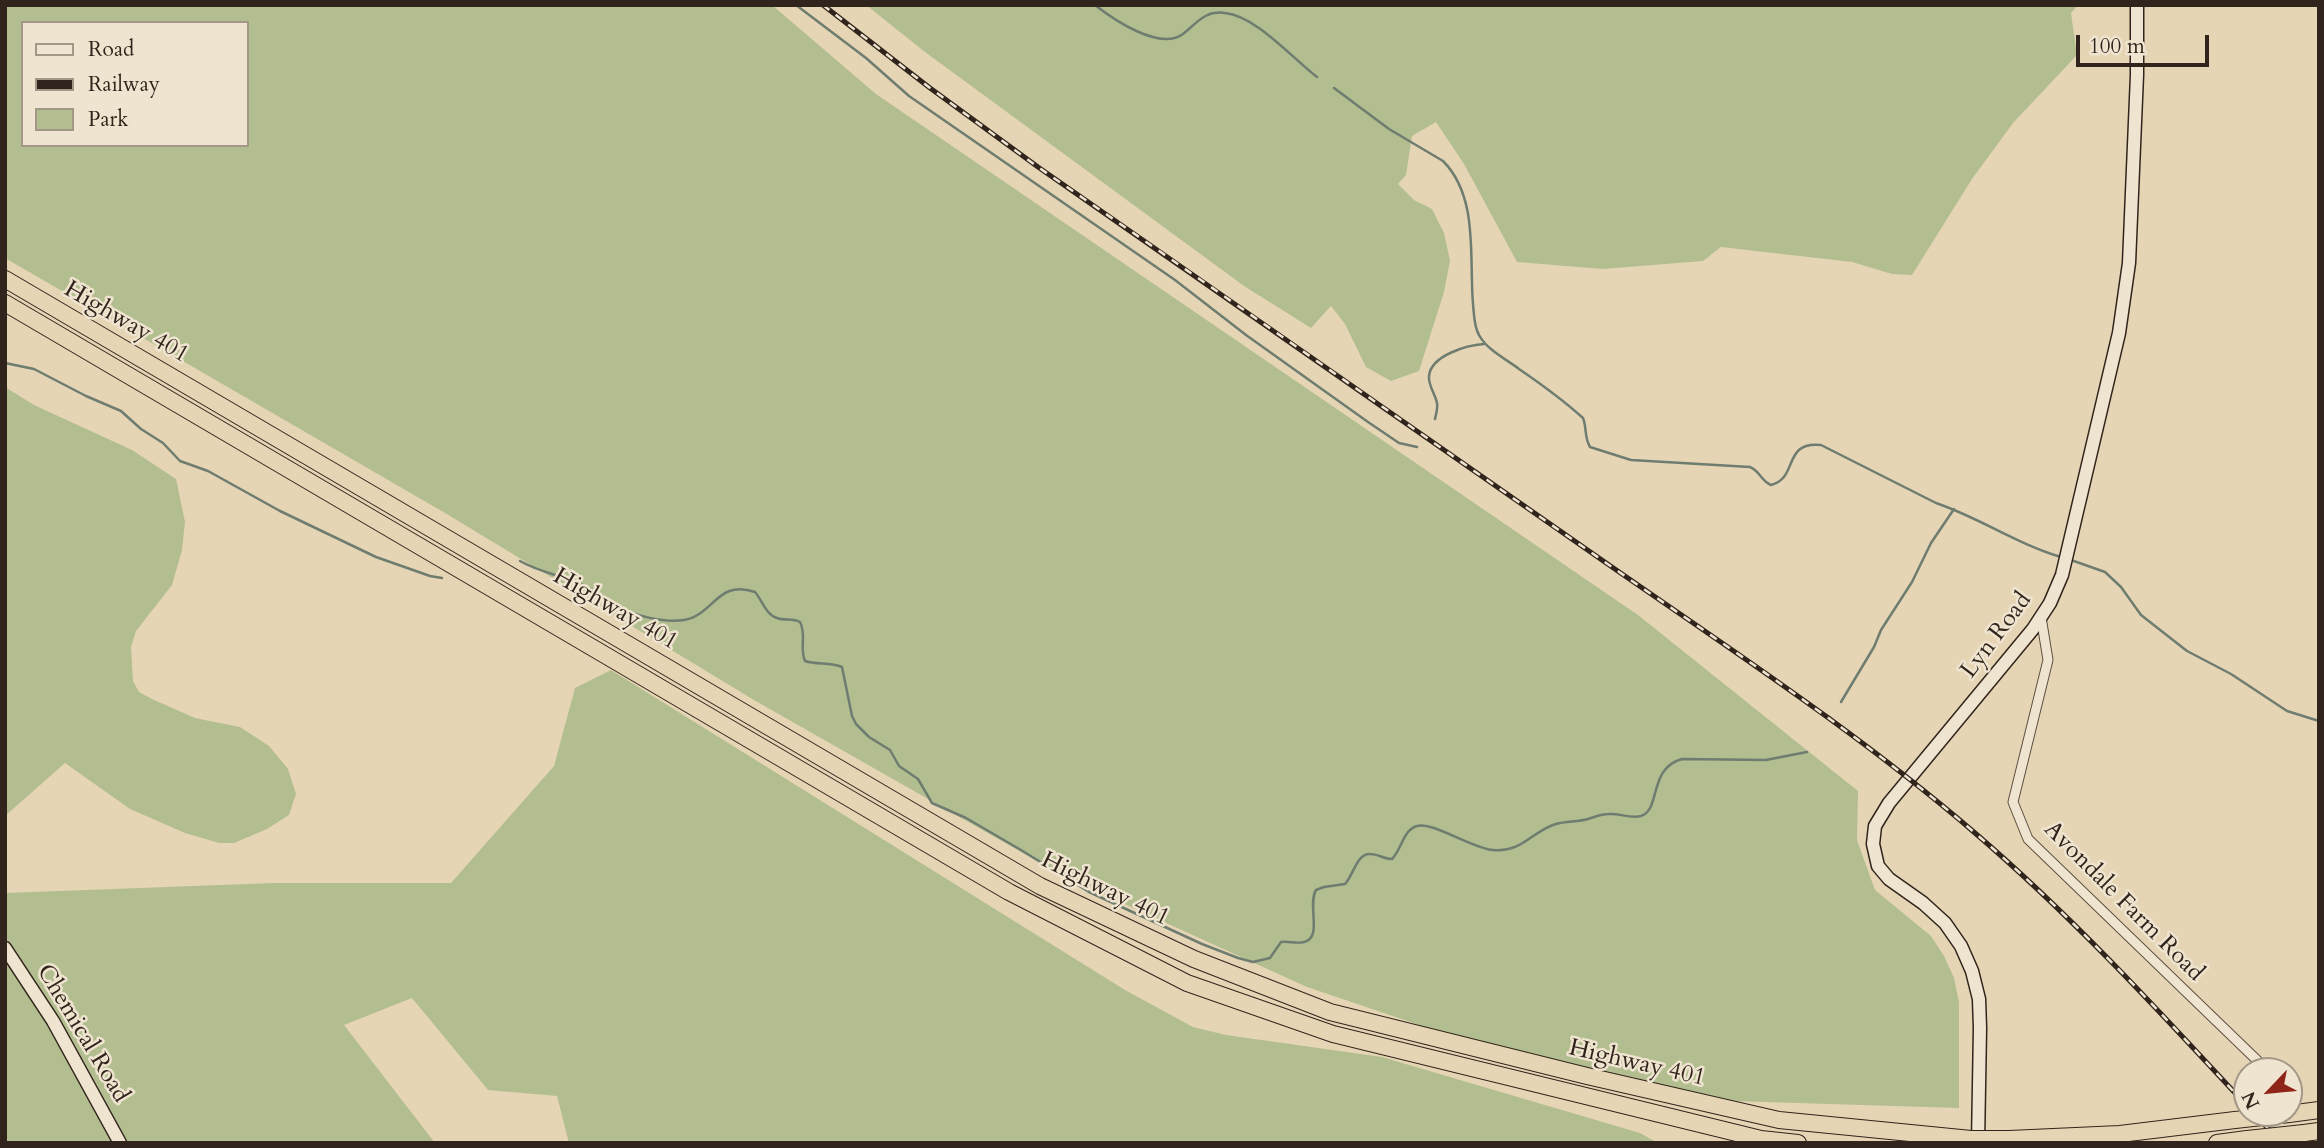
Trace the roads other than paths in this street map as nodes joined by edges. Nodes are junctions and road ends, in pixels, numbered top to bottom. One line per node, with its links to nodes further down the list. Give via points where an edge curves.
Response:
1 (2137, 5): 4 (main road, Lyn Road, via 2129,263 2119,333 2063,575)
2 (5, 279): 9 (highway, Highway 401, via 1040,886 1194,959 1330,1012 1613,1082 1779,1120)
3 (5, 303): 11 (highway, Highway 401, via 1009,892 1187,983 1333,1034 1761,1139)
4 (2041, 618): 6 (street, Avondale Farm Road, via 2048,660 2013,802 2028,839); 9 (main road, Lyn Road, via 1875,826 1878,866 1945,923 1972,971 1980,1028)
5 (5, 947): 10 (main road, Chemical Road, via 53,1021)
6 (2254, 1057)
7 (2233, 1120): 9 (highway, Highway 401, bridge, via 2120,1134)
8 (2311, 1132): 12 (highway, bridge)
9 (1974, 1141)
10 (120, 1143)
11 (1798, 1143)
12 (2217, 1143)

